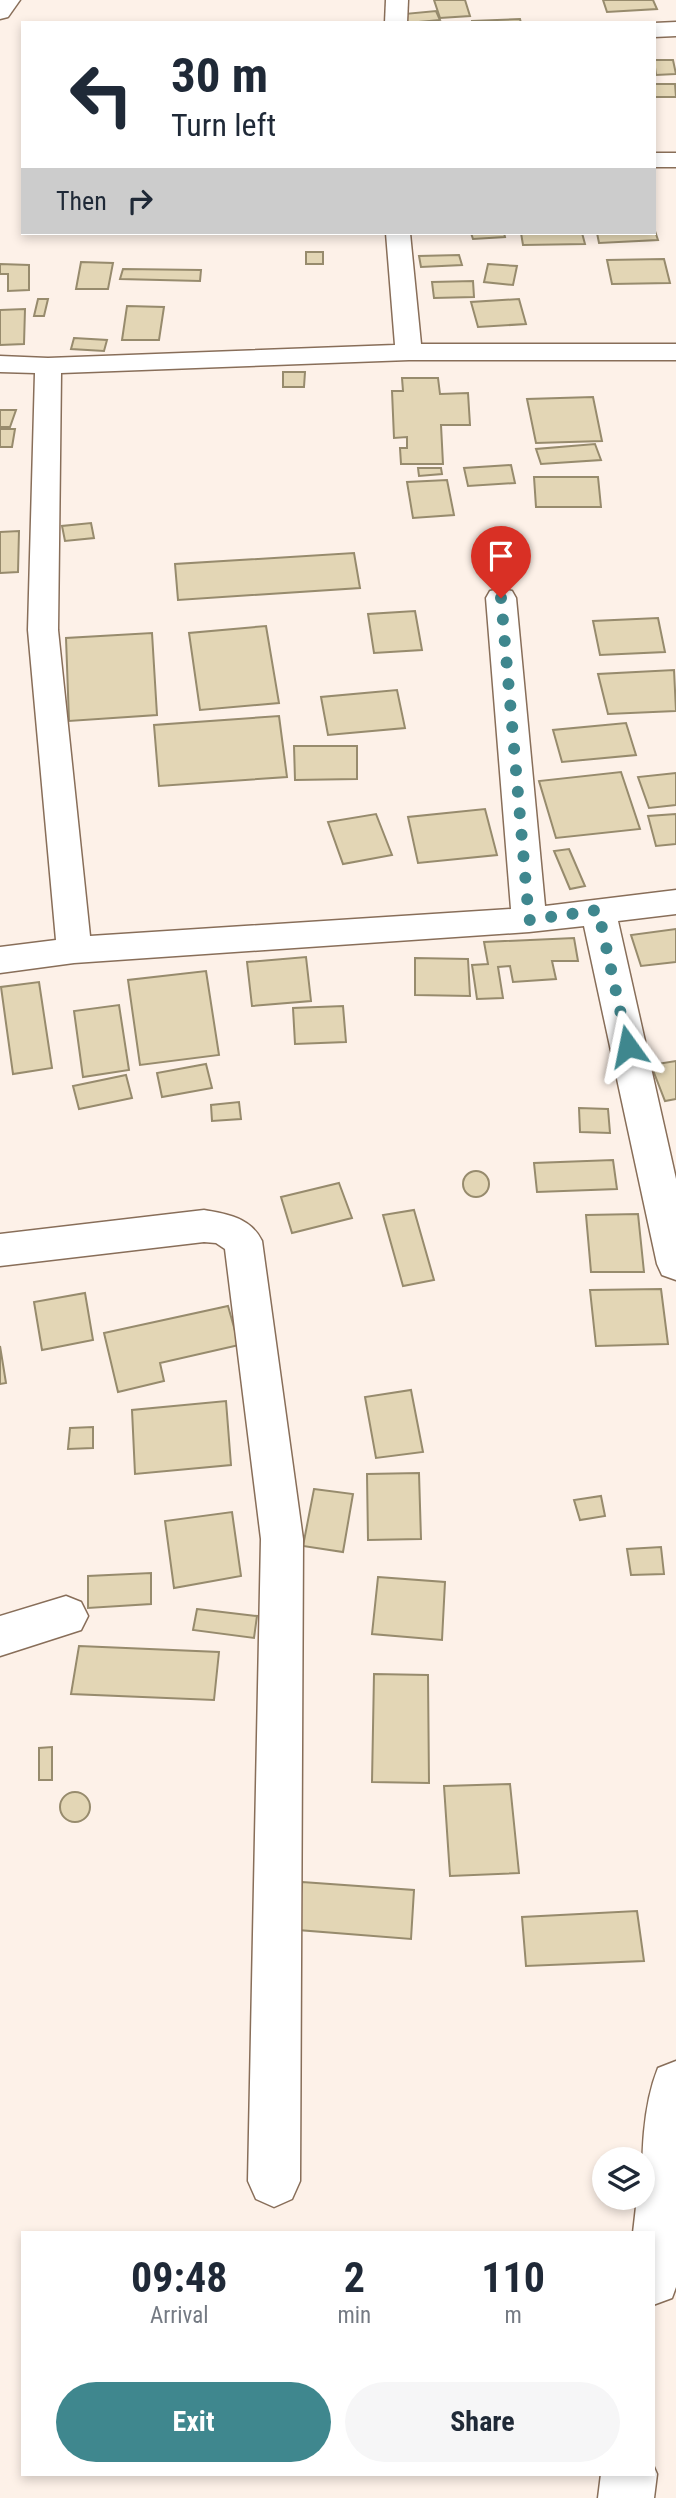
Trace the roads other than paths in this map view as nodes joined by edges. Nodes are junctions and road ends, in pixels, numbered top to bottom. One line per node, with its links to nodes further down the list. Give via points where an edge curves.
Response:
1 (9, 0): 3 (street)
2 (397, 0): 4 (street)
3 (0, 12)
4 (396, 21)
5 (676, 29): 6 (street)
6 (656, 30)
7 (656, 160): 8 (street)
8 (676, 160)
9 (398, 235): 10 (street)
10 (409, 352): 11 (street); 13 (street)
11 (676, 352)
12 (0, 364): 13 (street)
13 (48, 366): 18 (street, via 43,630)
14 (501, 598): 17 (street)
15 (676, 902): 16 (street)
16 (598, 910): 17 (street); 21 (street)
17 (529, 920): 18 (street)
18 (74, 950): 19 (street)
19 (0, 960)
20 (0, 1250): 25 (street, via 204,1226 225,1229 243,1241 282,1539)
21 (676, 1264)
22 (66, 1616): 23 (street)
23 (0, 1636)
24 (676, 2086): 26 (street)
25 (274, 2181)
26 (655, 2262)
27 (629, 2476): 28 (street)
28 (626, 2498)

